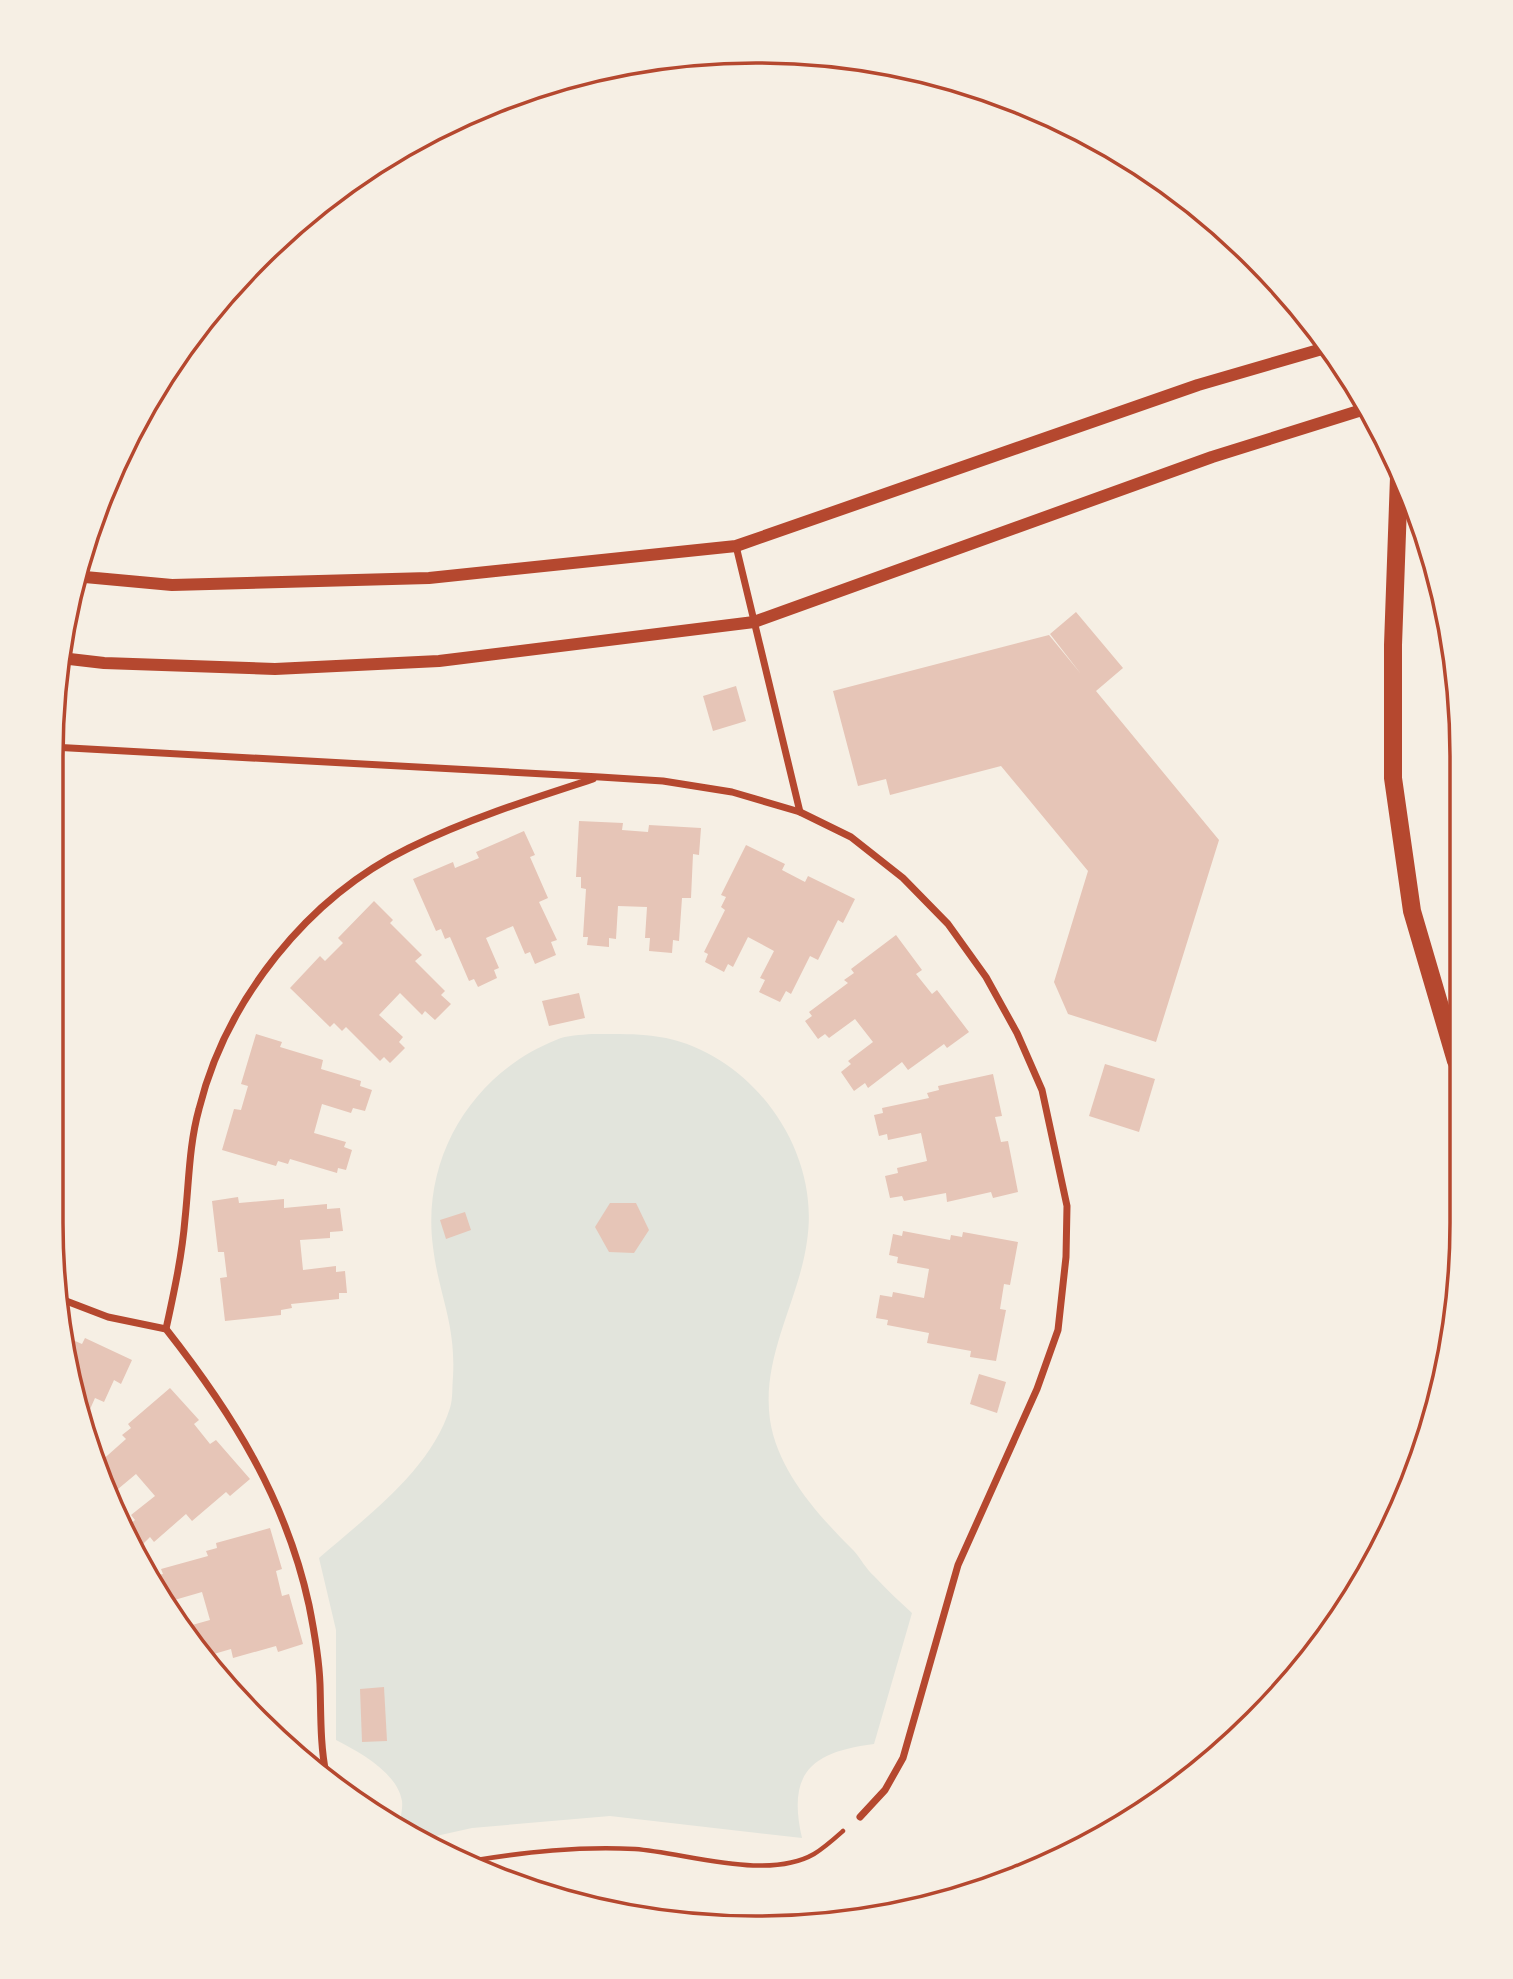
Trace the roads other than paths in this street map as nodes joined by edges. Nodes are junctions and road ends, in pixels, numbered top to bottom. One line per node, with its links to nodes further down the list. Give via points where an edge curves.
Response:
1 (1318, 350): 4 (street, via 1198,385)
2 (1358, 412): 6 (street, via 1212,457)
3 (1398, 494): 11 (main road, via 1393,778 1412,911)
4 (736, 546): 5 (street, via 429,578 172,585); 6 (street)
5 (87, 577)
6 (754, 622): 7 (street, via 439,661 275,669); 10 (street)
7 (70, 659)
8 (63, 748): 9 (street)
9 (600, 777): 10 (street, via 732,792); 13 (street, via 526,800 407,849 314,915 276,956 243,1003 199,1108)
10 (800, 811): 15 (street, via 852,837 903,878 948,924 986,977 1041,1090 1068,1206 1058,1330 1037,1389 958,1565 903,1758 885,1790)
11 (1450, 1041)
12 (68, 1302): 13 (street, via 108,1317)
13 (166, 1329): 14 (street, via 215,1390 255,1457 286,1529 309,1605)
14 (325, 1766)
15 (860, 1817)

